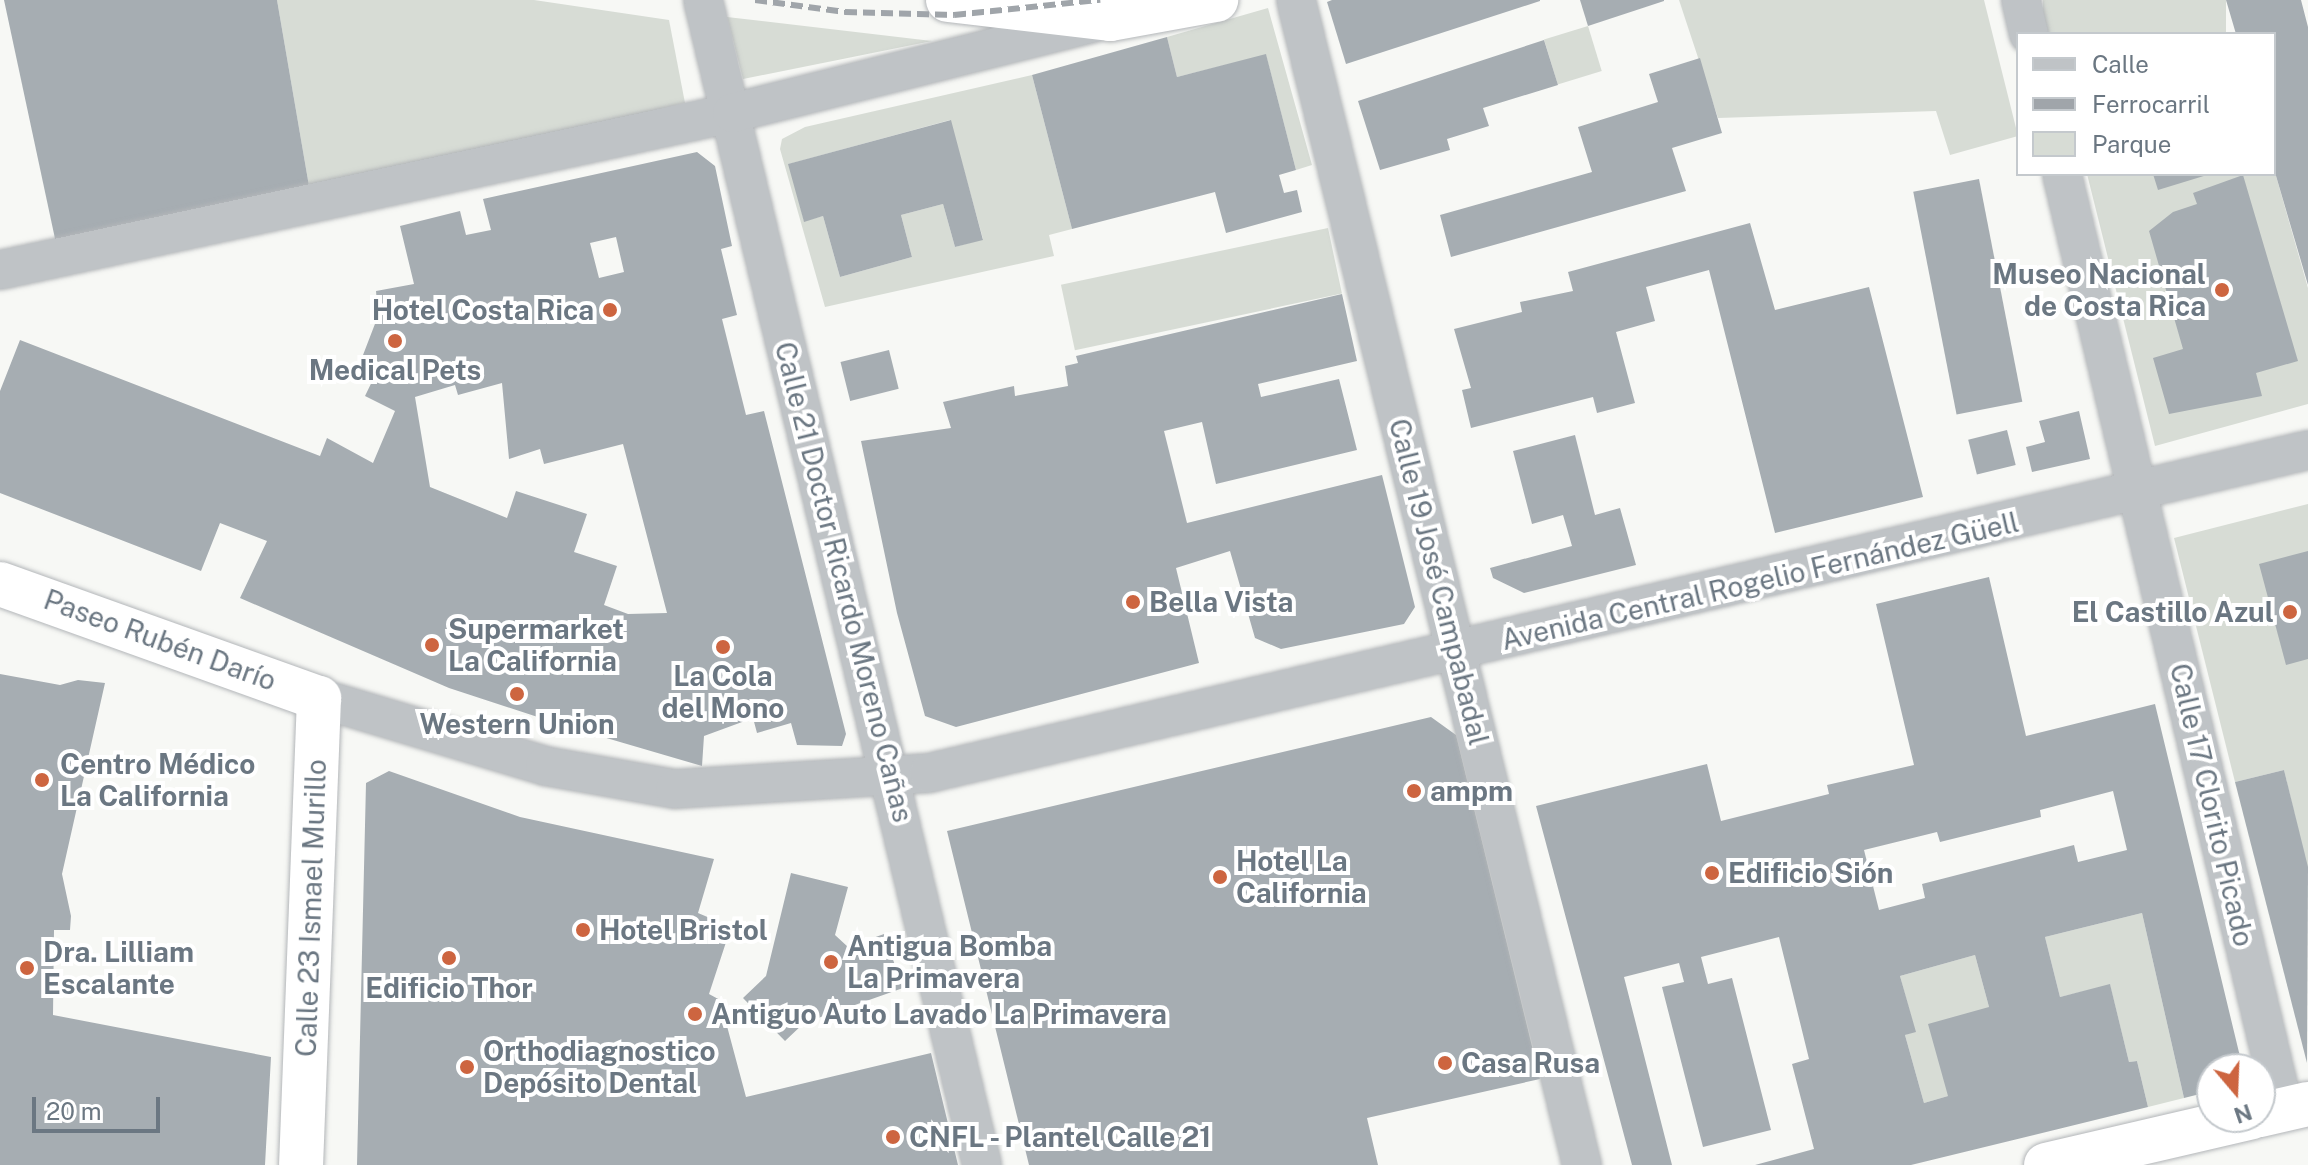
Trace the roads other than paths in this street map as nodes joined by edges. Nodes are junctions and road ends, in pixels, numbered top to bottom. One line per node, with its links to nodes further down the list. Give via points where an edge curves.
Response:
1 (703, 0): 8 (street, Calle 21 Doctor Ricardo Moreno Cañas)
2 (948, 0): 6 (highway)
3 (1216, 0): 6 (highway)
4 (1296, 0): 14 (street, Calle 19 José Campabadal)
5 (2021, 0): 7 (street)
6 (1110, 19): 8 (street)
7 (2029, 32)
8 (732, 113): 10 (street); 16 (street, Calle 21 Doctor Ricardo Moreno Cañas)
9 (2062, 176): 12 (street, Calle 17 Clorito Picado)
10 (0, 270)
11 (2308, 450): 12 (street, Avenida Central Rogelio Fernández Güell)
12 (2138, 492): 14 (street, Avenida Central Rogelio Fernández Güell); 17 (street, Calle 17 Clorito Picado)
13 (0, 584): 15 (highway, Paseo Rubén Darío)
14 (1457, 653): 16 (street, Avenida Central Rogelio Fernández Güell, via 929,773); 21 (street, Calle 19 José Campabadal)
15 (319, 698): 16 (street, Avenida Central Rogelio Fernández Güell, via 545,766 675,789); 19 (highway, Calle 23 Ismael Murillo)
16 (892, 775): 20 (street, Calle 21 Doctor Ricardo Moreno Cañas)
17 (2263, 1053)
18 (2196, 1130): 22 (highway)
19 (301, 1165)
20 (982, 1165)
21 (1582, 1165)
22 (2046, 1165)

